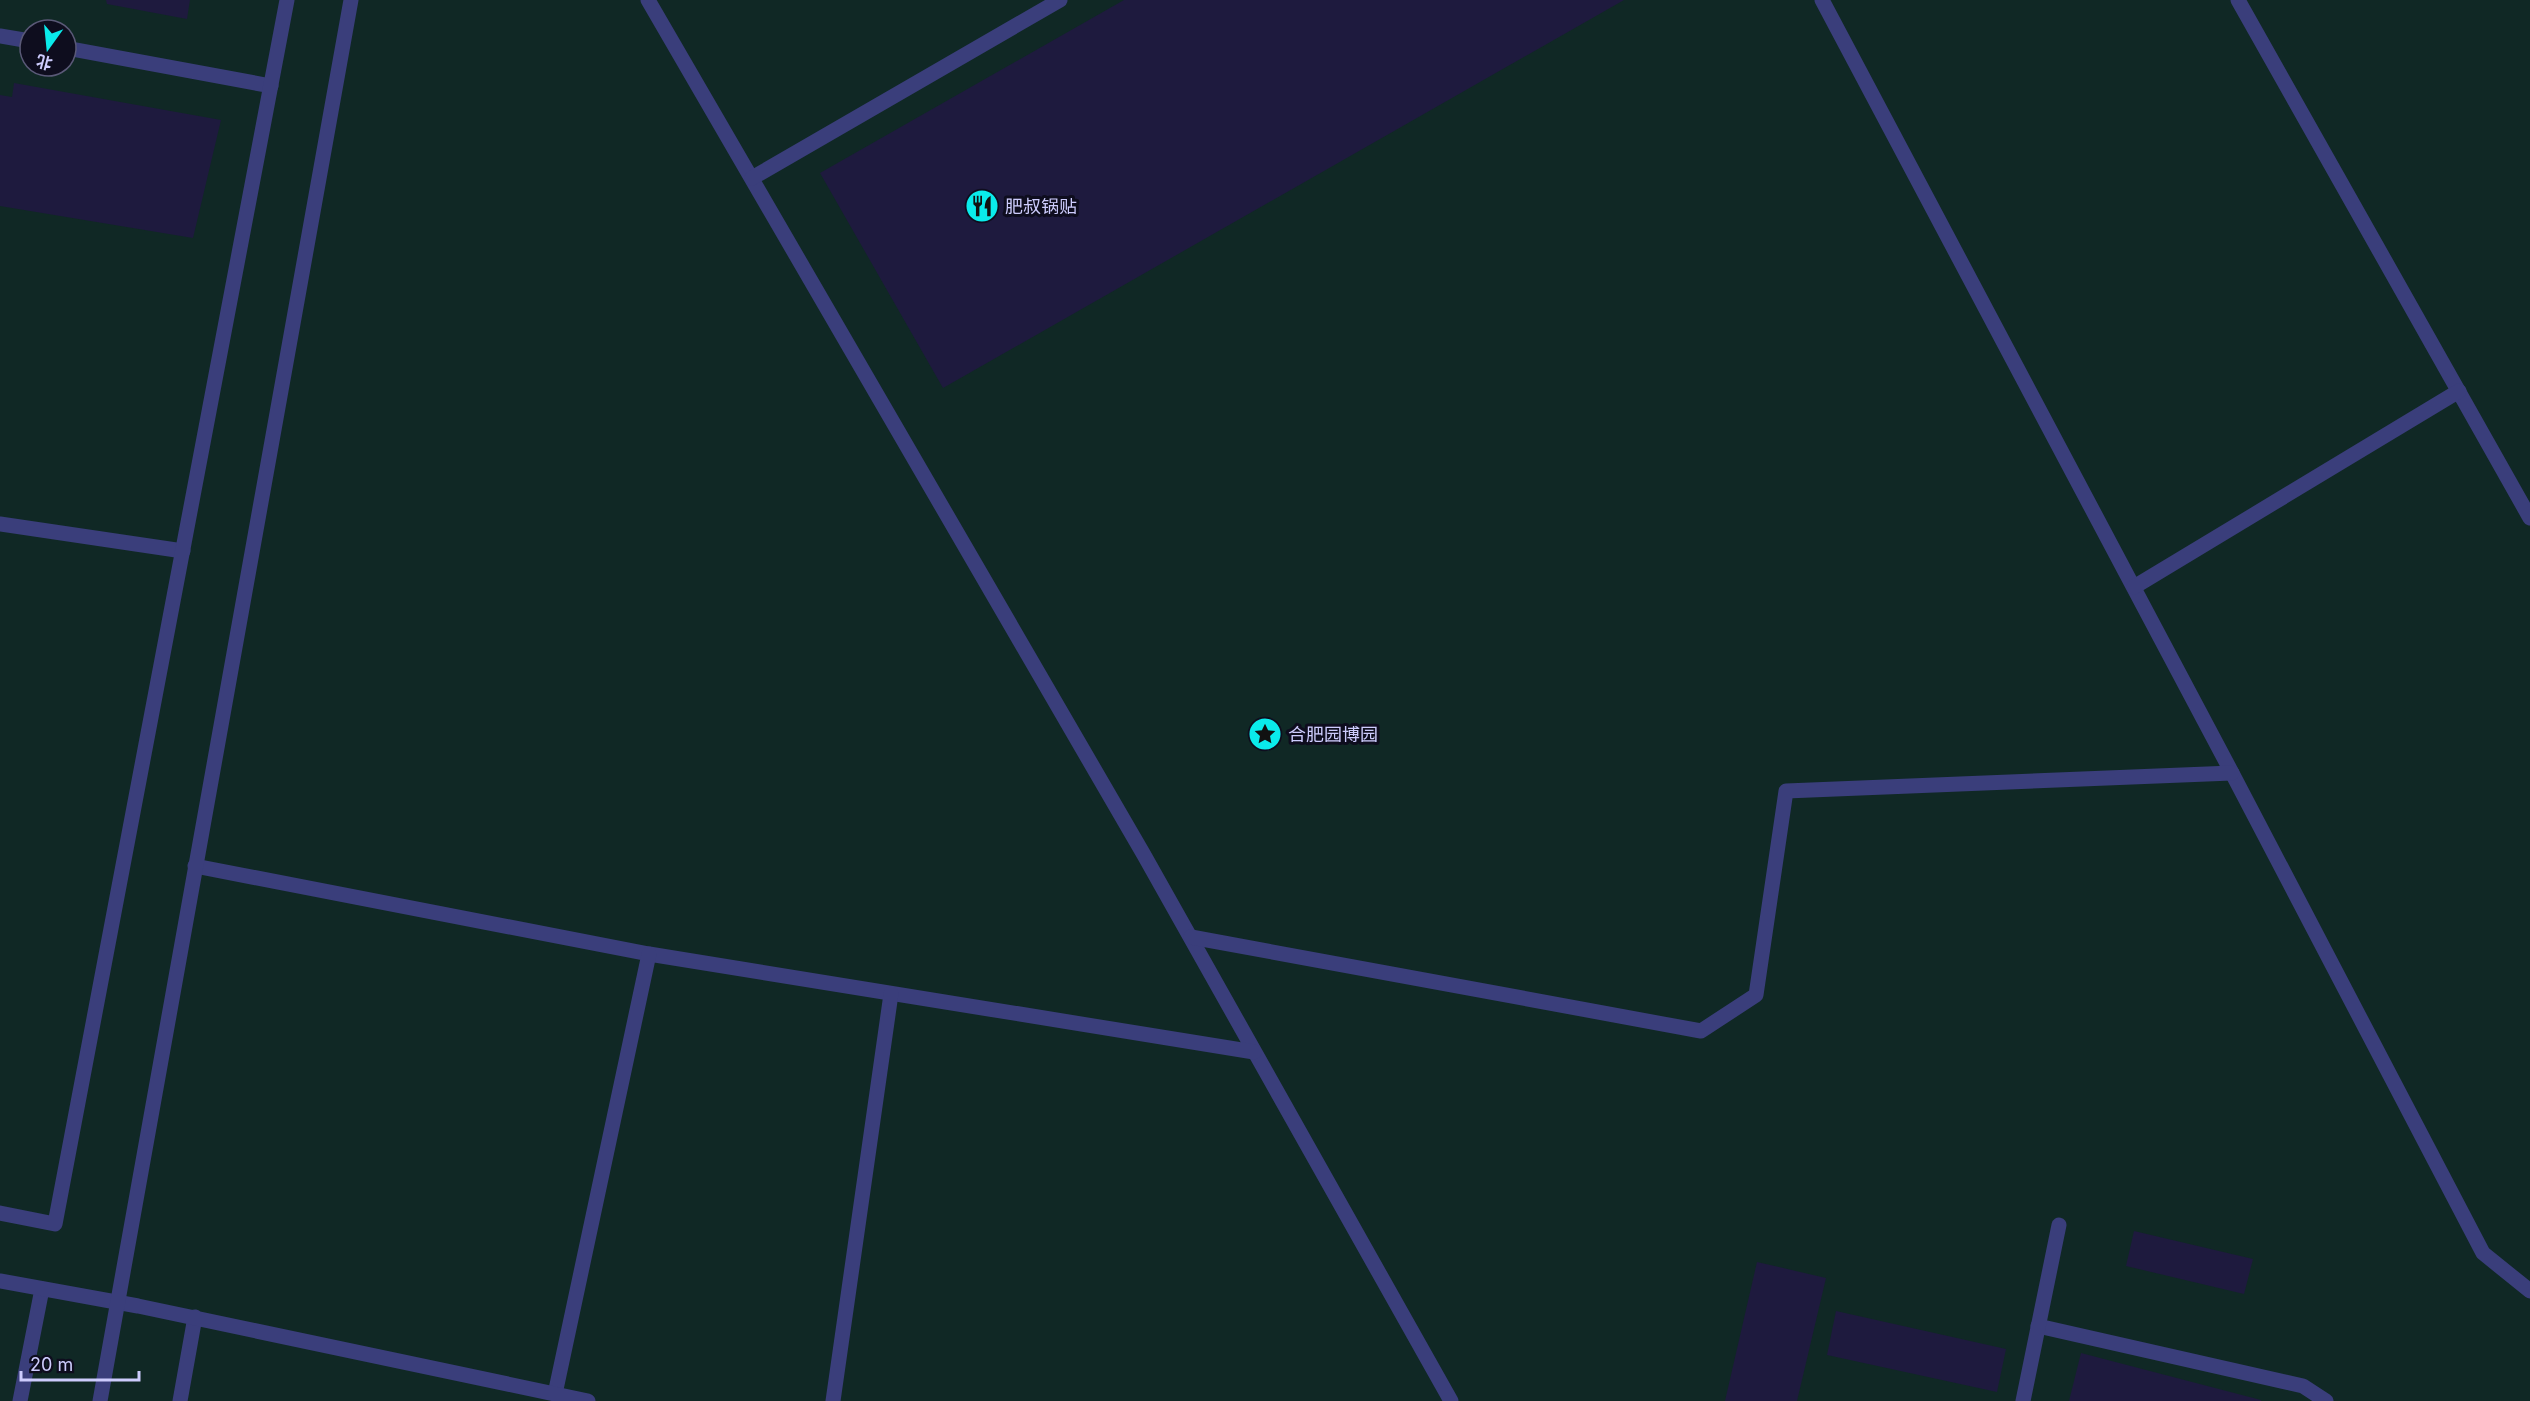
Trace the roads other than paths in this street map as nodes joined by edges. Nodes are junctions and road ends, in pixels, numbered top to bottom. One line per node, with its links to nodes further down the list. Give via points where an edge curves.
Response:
1 (287, 0): 10 (street)
2 (351, 0): 18 (street)
3 (648, 0): 11 (street)
4 (1060, 0): 11 (street)
5 (1822, 0): 16 (street)
6 (2238, 0): 12 (street)
7 (0, 36): 8 (street)
8 (18, 39)
9 (78, 50): 10 (street)
10 (271, 86): 15 (street)
11 (752, 178): 19 (street)
12 (2458, 392): 13 (street); 16 (street)
13 (2530, 518)
14 (0, 524): 15 (street)
15 (183, 551): 23 (street, via 55,1224)
16 (2134, 587): 17 (street)
17 (2232, 773): 19 (street, via 1786,791 1756,995 1701,1031); 27 (street, via 2483,1253)
18 (195, 866): 20 (street); 28 (street)
19 (1191, 937): 22 (street)
20 (649, 954): 21 (street); 31 (street)
21 (891, 994): 22 (street); 36 (street)
22 (1254, 1052): 37 (street)
23 (0, 1213)
24 (2059, 1225): 30 (street)
25 (0, 1281): 26 (street)
26 (42, 1289): 28 (street); 32 (street)
27 (2530, 1290)
28 (117, 1302): 29 (street); 33 (street)
29 (195, 1317): 31 (street); 34 (street)
30 (2038, 1326): 38 (street); 39 (street, via 2303,1386)
31 (555, 1394): 35 (street)
32 (20, 1401)
33 (100, 1401)
34 (180, 1401)
35 (588, 1401)
36 (833, 1401)
37 (1451, 1401)
38 (2023, 1401)
39 (2326, 1401)

